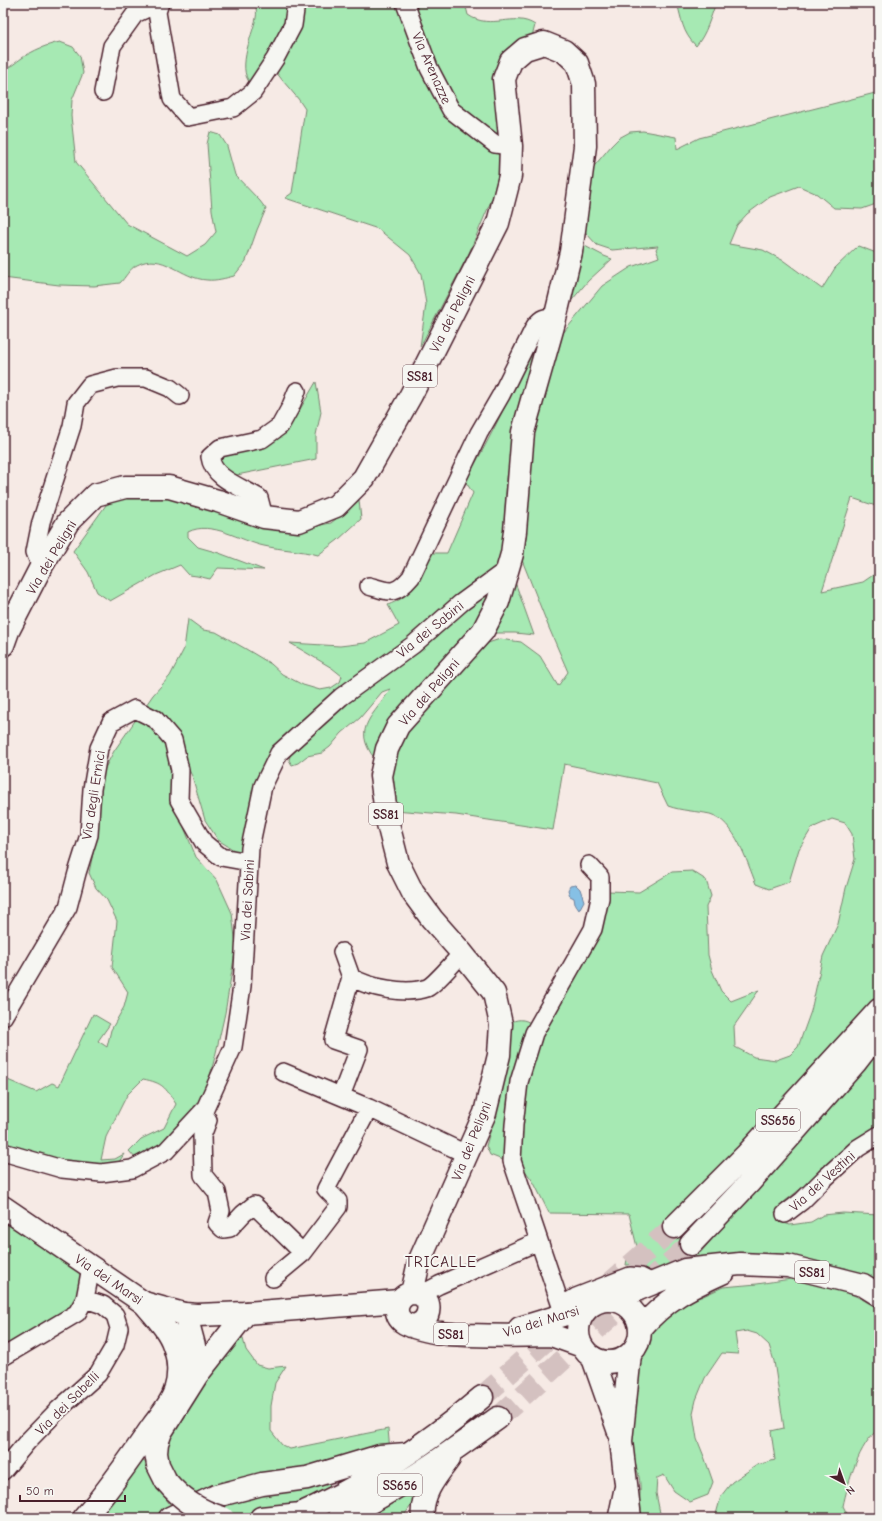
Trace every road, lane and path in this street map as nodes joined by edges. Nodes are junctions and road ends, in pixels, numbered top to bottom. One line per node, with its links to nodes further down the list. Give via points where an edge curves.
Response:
1 (160, 3): 2 (street, via 157,12 172,99 188,117 233,108 253,92 293,25); 4 (street, via 135,14 112,46)
2 (296, 3)
3 (405, 3): 5 (street, Via Arenazze, via 429,68 451,110 495,144)
4 (103, 92)
5 (511, 146): 6 (main road, Via dei Peligni / SS81, via 504,79 511,61 525,49 544,43 564,51 578,63 584,84 585,146 571,252); 9 (main road, Via dei Peligni / SS81, via 510,176 498,222 411,395 364,478 336,506 299,521)
6 (555, 319): 11 (main road, Via dei Peligni / SS81, via 523,432 515,531 512,554); 12 (street, via 548,317 539,320 534,326 411,577 394,591 388,592)
7 (297, 391): 9 (street, via 280,426 262,439 220,448 210,457 211,464 222,478 259,498)
8 (180, 396): 10 (street, via 170,388 146,378 118,378 90,385 76,403 72,426 41,522 35,552)
9 (264, 517): 10 (main road, Via dei Peligni / SS81, via 169,487 125,488 95,495 68,522)
10 (41, 567): 13 (main road, Via dei Peligni / SS81)
11 (506, 570): 14 (street, Via dei Sabini, via 461,603 414,644 341,697 279,753 262,786); 17 (main road, Via dei Peligni / SS81, via 498,602 483,631 398,726 387,749 381,776 387,820 398,863 417,898)
12 (369, 586)
13 (5, 634)
14 (249, 862): 20 (street, Via degli Ernici, via 221,857 204,843 179,800 180,770 173,740 155,719 135,709 111,722 99,748 92,789 89,835 68,908); 27 (street, Via dei Sabini, via 242,986 233,1047)
15 (589, 865): 34 (street, via 600,877 600,898 593,929 534,1033 519,1082 512,1161)
16 (342, 952): 18 (street)
17 (462, 953): 18 (street, via 428,988 402,991 360,982); 30 (main road, Via dei Peligni / SS81, via 494,993 501,1024 499,1055 485,1114)
18 (351, 977): 25 (street, via 333,1040 359,1049)
19 (879, 1010): 33 (main road, SS656, via 747,1154)
20 (3, 1017)
21 (879, 1032): 23 (main road, SS656)
22 (879, 1038): 23 (main road)
23 (855, 1063): 35 (main road, SS656, via 749,1183)
24 (283, 1072): 25 (street)
25 (341, 1096): 26 (street)
26 (369, 1108): 30 (street); 36 (street, via 326,1189 338,1201 338,1207)
27 (202, 1112): 29 (street, Via dei Sabini, via 166,1151 132,1169 101,1173 62,1170); 36 (street, via 208,1120 202,1136 203,1175 217,1192 221,1211 217,1223 223,1229 230,1228 254,1205)
28 (879, 1135): 32 (street, Via dei Vestini, via 858,1148 802,1201)
29 (3, 1152)
30 (466, 1154): 45 (main road, Via dei Peligni / SS81, via 419,1262)
31 (3, 1206): 38 (main road, Via dei Marsi)
32 (784, 1214)
33 (674, 1227)
34 (539, 1241): 45 (street, via 439,1284); 47 (street)
35 (691, 1244)
36 (303, 1253): 39 (street)
37 (740, 1264): 40 (main road, SS81, via 685,1270); 41 (main road, SS81, via 788,1266 863,1285); 50 (main road, SS81, via 678,1294 664,1304)
38 (91, 1267): 42 (street); 44 (main road, Via dei Marsi)
39 (273, 1278)
40 (653, 1283): 43 (main road, SS81); 47 (street, via 640,1276 630,1276 576,1297)
41 (879, 1296)
42 (85, 1299): 54 (street, via 77,1313); 61 (street, Via dei Sabelli, via 103,1305 115,1315 119,1328 115,1345 98,1374 58,1409)
43 (612, 1300): 46 (main road, SS81, via 604,1300); 50 (main road, via 628,1306 636,1317)
44 (144, 1303): 49 (main road, Via dei Marsi); 65 (main road, via 166,1330 174,1345 178,1375 175,1391 134,1452)
45 (412, 1307): 48 (main road, Via dei Marsi, via 348,1306); 51 (main road, Via dei Marsi, via 447,1324)
46 (589, 1307): 47 (main road, Via dei Marsi / SS81); 52 (main road, via 578,1325 578,1336)
47 (561, 1311): 51 (main road, Via dei Marsi / SS81)
48 (246, 1313): 49 (main road, Via dei Marsi); 55 (main road)
49 (184, 1314): 55 (main road, via 194,1342)
50 (640, 1329): 53 (main road, SS81, via 636,1347)
51 (492, 1336): 52 (main road, Via dei Marsi, via 548,1335)
52 (588, 1352): 53 (main road, via 602,1362 622,1360); 58 (main road)
53 (630, 1354): 58 (main road)
54 (3, 1357)
55 (197, 1375): 67 (main road, bridge, via 161,1432 156,1453 158,1465 175,1492 191,1504)
56 (482, 1397): 60 (main road, SS656)
57 (498, 1418): 59 (main road, SS656)
58 (622, 1441): 62 (main road)
59 (458, 1447): 63 (main road); 69 (main road, SS656, via 379,1498)
60 (407, 1454): 64 (main road, SS656, via 330,1500); 66 (main road, via 380,1456 307,1478 262,1484 216,1496)
61 (3, 1471)
62 (626, 1477): 72 (street); 73 (main road)
63 (426, 1492): 70 (main road); 71 (main road)
64 (296, 1516): 68 (main road)
65 (84, 1518)
66 (170, 1518)
67 (224, 1518)
68 (262, 1518)
69 (339, 1518)
70 (406, 1518)
71 (423, 1518)
72 (617, 1518)
73 (630, 1518)

